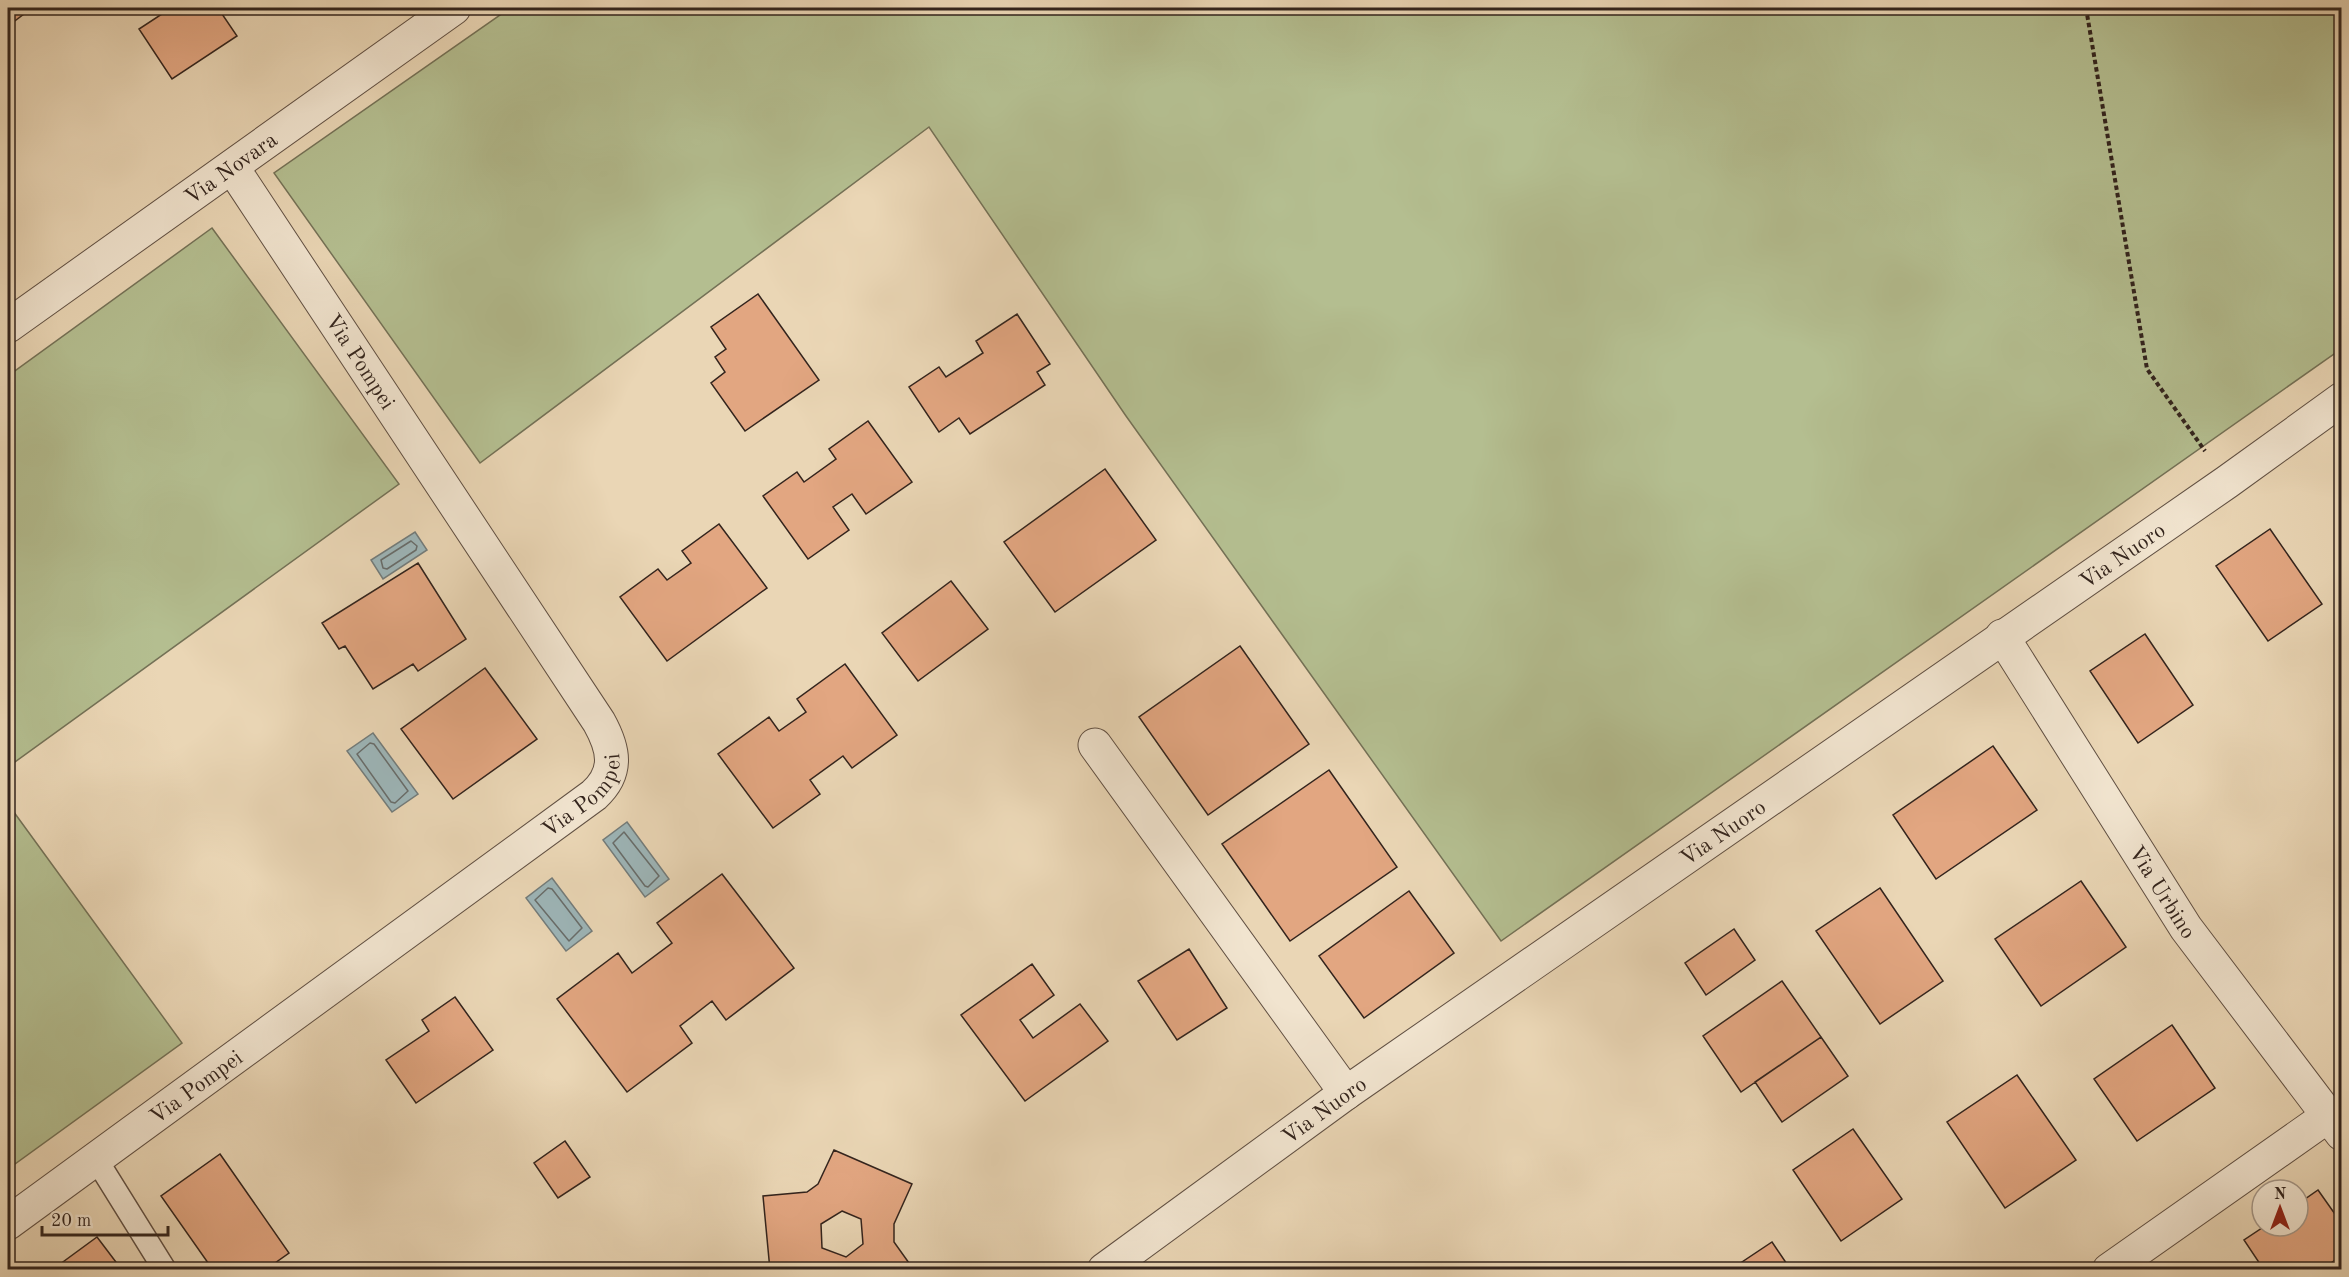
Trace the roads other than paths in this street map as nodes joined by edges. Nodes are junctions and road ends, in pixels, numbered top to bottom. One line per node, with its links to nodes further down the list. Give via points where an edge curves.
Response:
1 (454, 8): 2 (street, Via Novara)
2 (232, 167): 3 (street, Via Novara); 9 (street, Via Pompei, via 599,722 607,736 613,763 610,775 594,795)
3 (8, 326)
4 (2342, 399): 5 (street, Via Nuoro)
5 (2002, 636): 7 (street, Via Nuoro); 8 (street, Via Urbino, via 2186,928)
6 (1095, 745): 7 (street)
7 (1346, 1093): 12 (street, Via Nuoro)
8 (2335, 1125): 13 (street)
9 (96, 1158): 10 (street, Via Pompei); 11 (lane)
10 (8, 1223)
11 (165, 1269)
12 (1104, 1269)
13 (2109, 1269)

